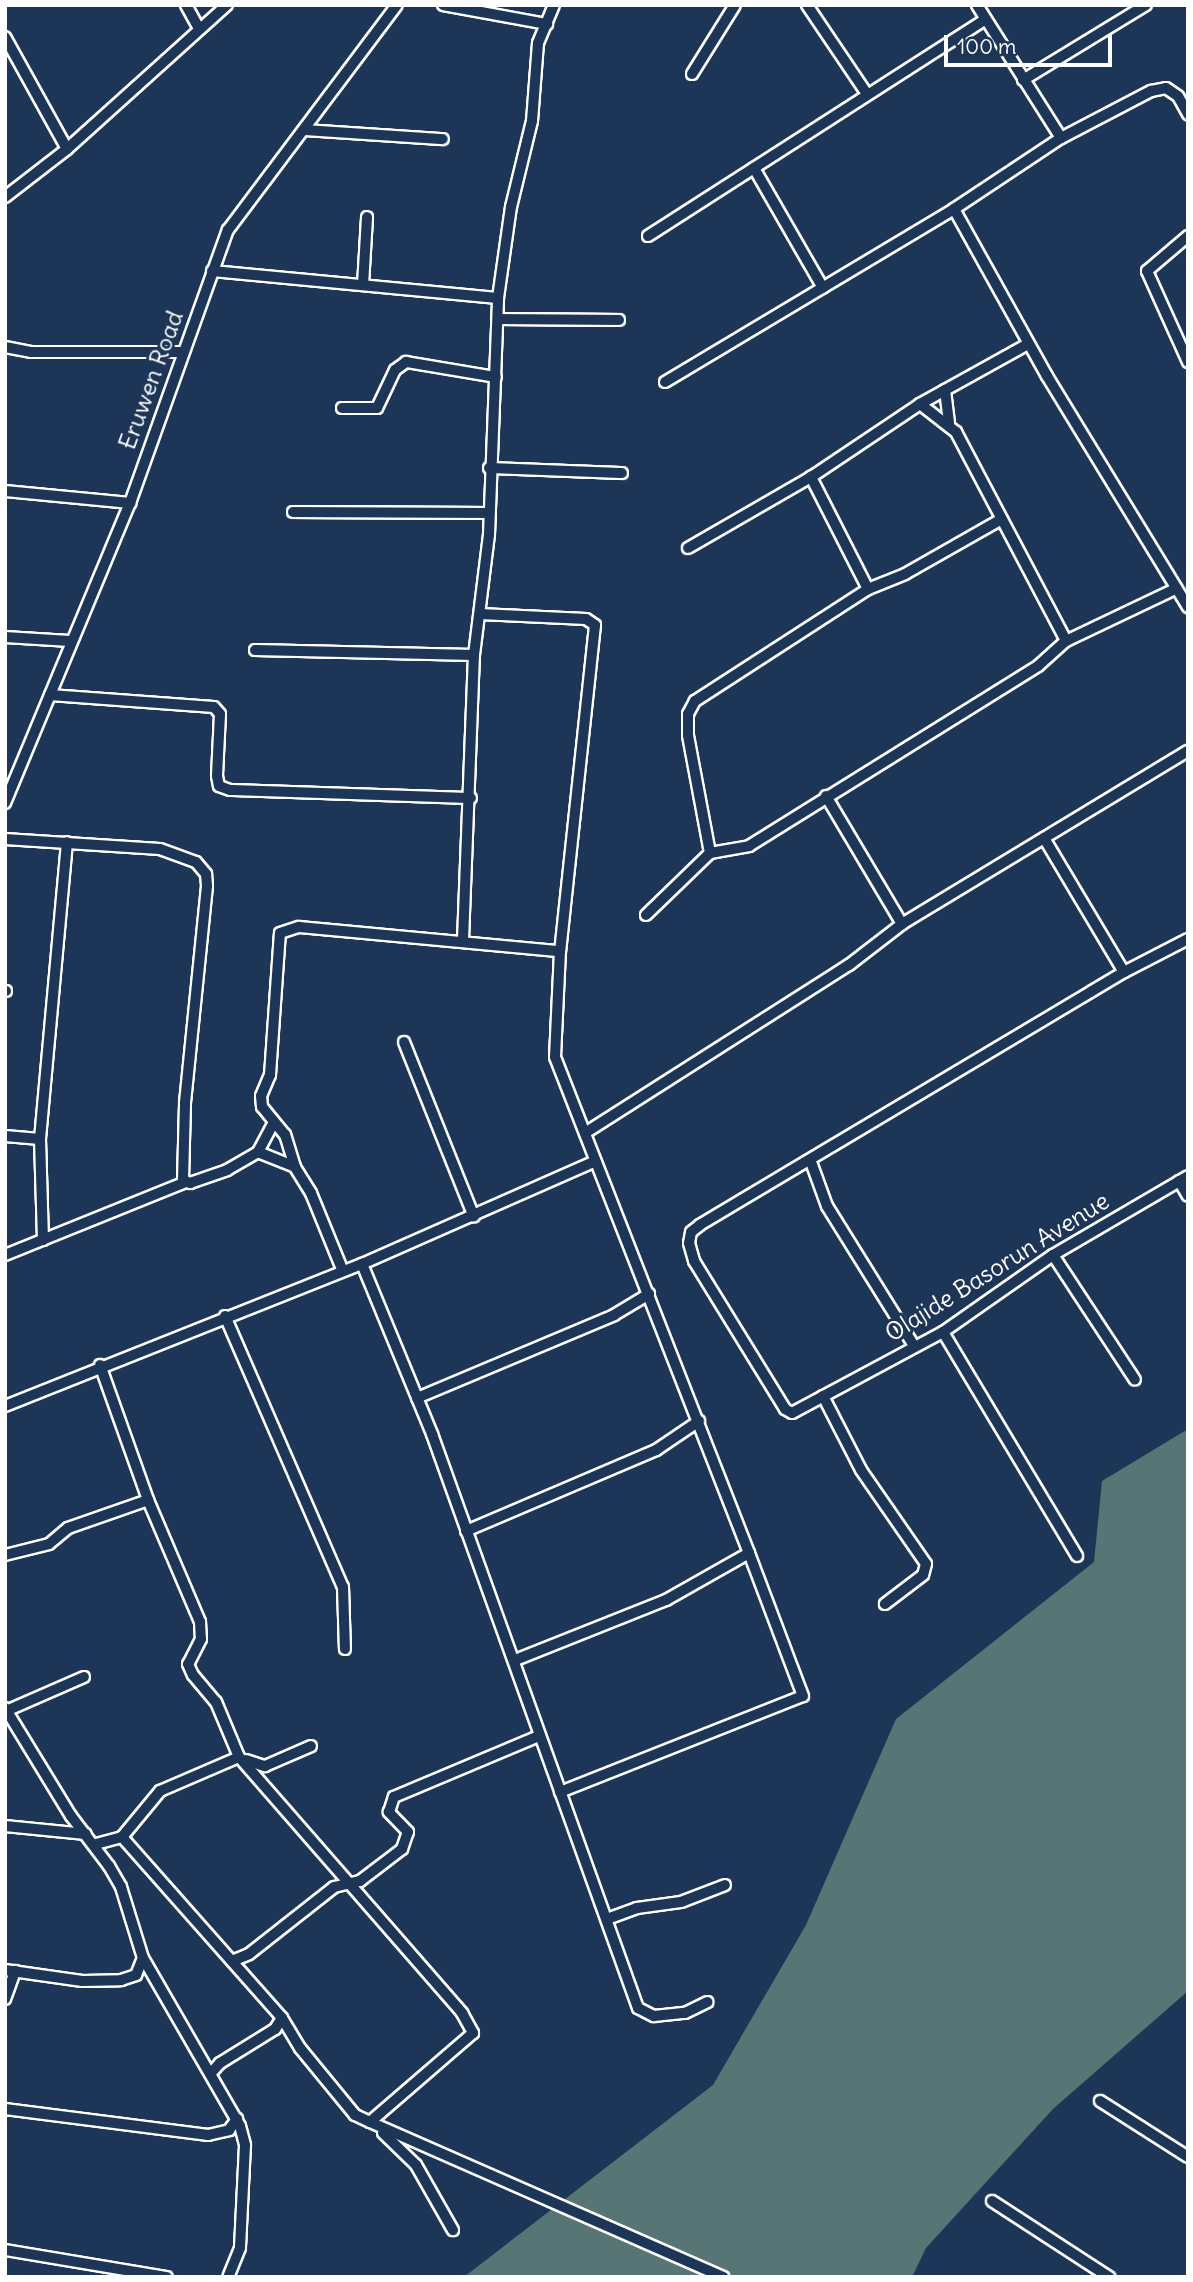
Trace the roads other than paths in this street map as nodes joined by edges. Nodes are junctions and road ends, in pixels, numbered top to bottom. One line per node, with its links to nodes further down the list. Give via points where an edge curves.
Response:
1 (186, 5): 12 (street)
2 (227, 5): 12 (street)
3 (397, 5): 18 (street, Eruwen Road)
4 (443, 5): 11 (street)
5 (554, 5): 11 (street)
6 (735, 5): 14 (street)
7 (807, 5): 16 (street)
8 (977, 5): 10 (street)
9 (1146, 5): 15 (street)
10 (985, 20): 15 (street); 16 (street)
11 (547, 24): 31 (street, via 538,43 532,121 511,207)
12 (199, 29): 21 (street)
13 (5, 37): 21 (street)
14 (692, 74)
15 (1023, 80): 19 (street)
16 (867, 94): 22 (street)
17 (1188, 114): 19 (street, via 1178,96 1166,88)
18 (306, 130): 20 (street); 28 (street, Eruwen Road, via 231,225)
19 (1061, 138): 24 (street)
20 (443, 139)
21 (67, 149): 23 (street)
22 (754, 168): 26 (street); 30 (street)
23 (5, 197)
24 (954, 209): 30 (street); 34 (street)
25 (367, 217): 29 (street)
26 (648, 236)
27 (1188, 236): 37 (street, via 1147,271)
28 (212, 271): 29 (street); 36 (street, Eruwen Road)
29 (363, 285): 31 (street)
30 (823, 288): 39 (street)
31 (498, 298): 32 (street)
32 (500, 319): 33 (street); 38 (street)
33 (619, 320)
34 (1028, 344): 40 (street); 54 (street)
35 (5, 347): 36 (street, via 31,352)
36 (183, 352): 48 (street, Eruwen Road)
37 (1188, 362)
38 (496, 377): 42 (street, via 406,362 395,370 377,408); 44 (street)
39 (665, 382)
40 (945, 390): 41 (street); 43 (street)
41 (919, 404): 43 (street); 46 (street)
42 (342, 408)
43 (949, 423): 51 (street)
44 (489, 468): 45 (street); 50 (street)
45 (622, 473)
46 (811, 477): 52 (street); 53 (street)
47 (5, 491): 48 (street)
48 (130, 503): 59 (street, Eruwen Road)
49 (293, 512): 50 (street)
50 (488, 513): 56 (street)
51 (1000, 520): 53 (street, via 905,574); 58 (street)
52 (688, 548)
53 (867, 589): 72 (street, via 695,701 688,714)
54 (1175, 589): 55 (street); 58 (street)
55 (1188, 607)
56 (480, 614): 61 (street); 77 (street, via 586,619 595,625)
57 (5, 636): 59 (street)
58 (1066, 640): 66 (street, via 1038,666)
59 (71, 641): 62 (street, Eruwen Road)
60 (255, 650): 61 (street)
61 (474, 655): 67 (street)
62 (50, 695): 65 (street, Eruwen Road); 67 (street, via 215,707 219,714 217,776 219,786 230,790)
63 (1188, 751): 69 (street)
64 (5, 773): 65 (street)
65 (18, 775): 68 (street, Eruwen Road)
66 (826, 796): 72 (street, via 749,846); 74 (street)
67 (471, 798): 76 (street)
68 (5, 803)
69 (1044, 838): 74 (street); 78 (street)
70 (5, 839): 71 (street)
71 (67, 842): 83 (street); 89 (street, via 160,849 196,862 206,874 185,1104 181,1175)
72 (710, 853): 73 (street)
73 (646, 915)
74 (902, 924): 81 (street, via 849,965)
75 (1188, 939): 78 (street)
76 (463, 940): 77 (street); 80 (street, via 299,927 280,933 270,1075 261,1096 262,1107)
77 (560, 951): 81 (street, via 555,1057)
78 (1124, 972): 86 (street)
79 (404, 1042): 91 (street)
80 (274, 1122): 84 (street); 87 (street, via 285,1135)
81 (585, 1133): 85 (street)
82 (5, 1136): 83 (street)
83 (40, 1139): 92 (street)
84 (258, 1152): 87 (street); 89 (street, via 227,1170)
85 (595, 1161): 91 (street); 97 (street)
86 (811, 1162): 100 (street, via 827,1206); 103 (street, Olajide Basorun Avenue, via 700,1225 691,1232 689,1243 694,1261 785,1409 792,1413)
87 (295, 1167): 96 (street, via 312,1193)
88 (1183, 1179): 90 (street); 94 (street, Olajide Basorun Avenue)
89 (186, 1182): 92 (street)
90 (1188, 1196)
91 (474, 1217): 95 (street)
92 (43, 1240): 93 (street)
93 (5, 1255)
94 (1053, 1255): 99 (street, Olajide Basorun Avenue); 102 (street)
95 (362, 1264): 96 (street); 104 (street)
96 (342, 1269): 98 (street)
97 (649, 1294): 104 (street, via 614,1315); 106 (street)
98 (225, 1316): 101 (street); 113 (street, via 344,1587)
99 (943, 1332): 100 (street, Olajide Basorun Avenue); 111 (street)
100 (914, 1346): 103 (street, Olajide Basorun Avenue)
101 (100, 1365): 105 (street); 107 (street)
102 (1135, 1380)
103 (823, 1396): 112 (street, via 861,1470 926,1564 923,1575)
104 (417, 1398): 108 (street)
105 (5, 1406)
106 (699, 1421): 108 (street, via 656,1450); 109 (street)
107 (148, 1500): 110 (street, via 68,1528 49,1544); 119 (street, via 200,1622 201,1639 188,1664 216,1702)
108 (466, 1531): 114 (street)
109 (748, 1553): 114 (street, via 666,1600); 120 (street, via 803,1696)
110 (5, 1555)
111 (1077, 1556)
112 (885, 1604)
113 (345, 1649)
114 (515, 1660): 117 (street)
115 (84, 1677): 116 (street)
116 (6, 1709): 122 (street)
117 (539, 1736): 120 (street); 125 (street, via 394,1797 388,1807 408,1832 407,1842 360,1881)
118 (311, 1746): 119 (street, via 265,1766)
119 (239, 1757): 123 (street, via 160,1791); 125 (street)
120 (560, 1792): 127 (street)
121 (5, 1826): 122 (street)
122 (86, 1834): 124 (street)
123 (122, 1837): 124 (street); 129 (street)
124 (96, 1844): 128 (street, via 121,1887)
125 (346, 1884): 129 (street, via 334,1887 248,1954); 138 (street, via 462,2013 473,2034)
126 (725, 1885): 127 (street, via 681,1902 637,1908)
127 (607, 1919): 132 (street, via 638,2008 654,2016 685,2013)
128 (143, 1958): 130 (street, via 136,1975 121,1980 82,1982); 134 (street)
129 (232, 1961): 133 (street)
130 (10, 1970): 131 (street)
131 (5, 1999)
132 (708, 2002)
133 (282, 2018): 134 (street, via 275,2029 219,2063); 138 (street, via 300,2048 355,2115)
134 (211, 2073): 137 (street)
135 (1100, 2101): 139 (street)
136 (5, 2109): 137 (street, via 208,2135 229,2130)
137 (237, 2119): 145 (street, via 244,2145 240,2248)
138 (370, 2122): 141 (street, via 416,2165); 146 (street)
139 (1188, 2157)
140 (992, 2202): 147 (street)
141 (453, 2230)
142 (5, 2250): 143 (street, via 95,2262)
143 (116, 2274): 144 (street)
144 (167, 2277)
145 (228, 2277)
146 (723, 2277)
147 (1109, 2277)

